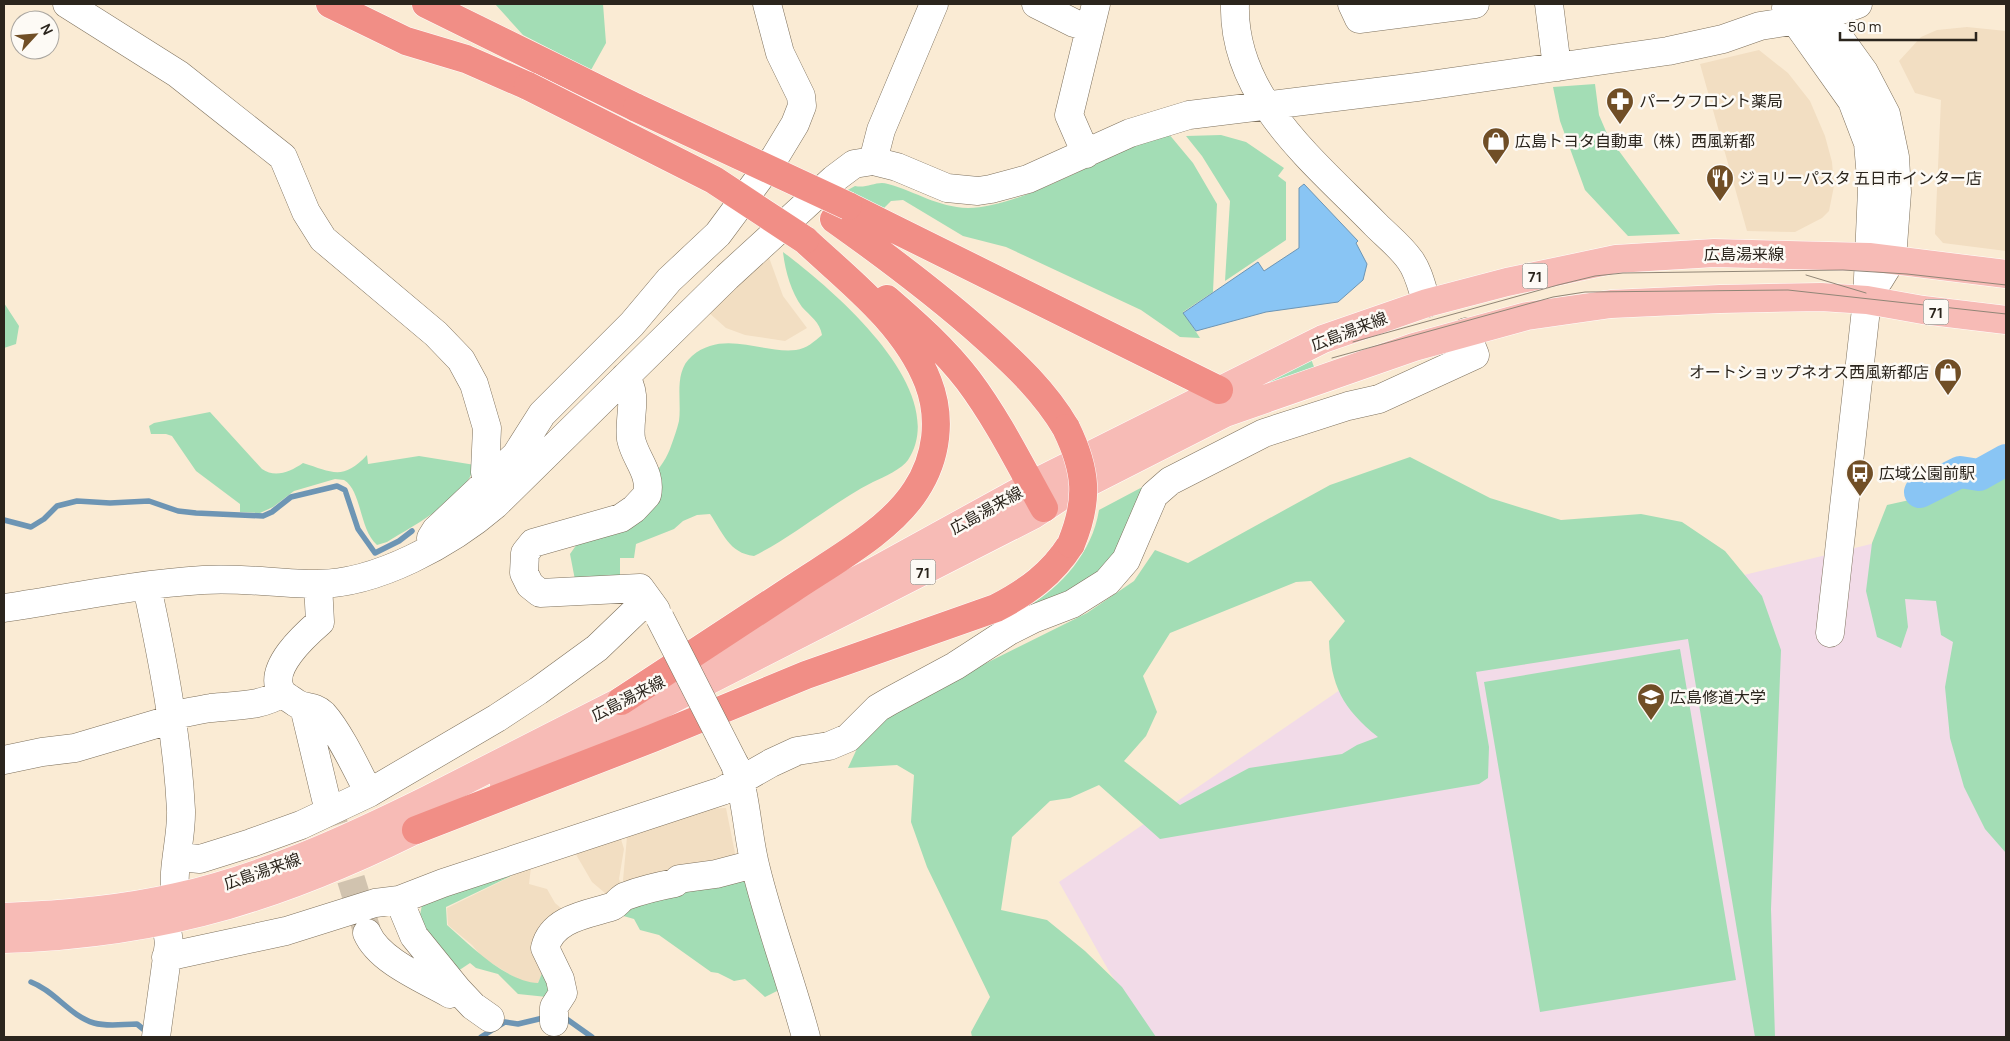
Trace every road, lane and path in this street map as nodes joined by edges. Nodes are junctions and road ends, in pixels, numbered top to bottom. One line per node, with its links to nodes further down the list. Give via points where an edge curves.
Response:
1 (67, 4): 28 (street, via 178,74 284,157 306,212 323,240 436,334 461,360 474,384 487,428 485,472)
2 (330, 4): 19 (highway, bridge, via 406,41 466,59 528,86 714,180)
3 (426, 4): 18 (highway, bridge, via 637,108 792,192)
4 (767, 4): 28 (street, via 780,53 801,96 802,106 795,124 775,157 718,234 674,275 632,324 542,414 516,454)
5 (934, 4): 17 (street, via 881,130)
6 (1036, 4): 13 (street, via 1074,23)
7 (1234, 4): 15 (street, via 1242,58)
8 (1352, 4): 9 (street, via 1359,19)
9 (1475, 4)
10 (1549, 4): 14 (street)
11 (1858, 4): 12 (street)
12 (1804, 11): 14 (street, via 1723,38); 20 (street, via 1852,101 1868,143)
13 (1093, 16): 16 (street, via 1069,115)
14 (1557, 67): 15 (street)
15 (1265, 104): 16 (street, via 1169,120 1130,133); 23 (street, via 1309,156 1410,260)
16 (1086, 154): 17 (street, via 1022,181 978,191 947,188 897,167)
17 (873, 161): 26 (street, via 854,164 834,179 727,277)
18 (841, 213): 27 (highway); 43 (highway, bridge, via 895,263 974,327 1039,389 1066,428 1078,454 1084,483 1082,514 1059,562 1045,577 996,608 806,674)
19 (805, 240): 29 (highway, via 839,260 874,288 943,351 994,417); 37 (highway, via 888,321 922,369 932,396 937,431 928,470 898,511 848,552)
20 (1881, 258): 21 (main road, 広島湯来線 / 71); 22 (street); 23 (main road, 広島湯来線 / 71, via 1714,253 1616,259)
21 (2006, 274)
22 (1866, 300): 24 (main road, 広島湯来線 / 71); 25 (main road, 広島湯来線 / 71, via 1821,297 1611,304 1528,316); 35 (street)
23 (1427, 303): 27 (main road, 広島湯来線 / 71, via 1323,339)
24 (2006, 320)
25 (1466, 332): 29 (main road, 広島湯来線 / 71, via 1225,413 1062,496); 40 (street, via 1474,355 1379,399 1264,433 1170,481 1154,495 1131,552 1121,568 1090,594 1009,631 955,666 890,700 848,738 829,746 797,751)
26 (625, 378): 30 (street, via 489,510 464,529); 34 (street, via 632,389 631,436 634,450 648,477 647,495 620,518 533,543 527,550 524,569 530,584 544,594 640,588)
27 (1219, 390): 29 (main road, 広島湯来線 / 71)
28 (488, 482): 30 (street, via 436,530)
29 (1038, 497): 37 (main road, 広島湯来線 / 71, via 873,572); 43 (main road, 広島湯来線 / 71)
30 (424, 551): 31 (street, via 368,576)
31 (318, 584): 32 (street, via 223,579); 36 (street, via 322,618 284,662 279,682)
32 (147, 587): 33 (street); 38 (street)
33 (4, 608)
34 (654, 608): 40 (street, bridge); 41 (street, via 497,718)
35 (1830, 633)
36 (293, 700): 38 (street, via 212,708); 41 (street, via 324,715); 42 (street)
37 (621, 701): 47 (main road, 広島湯来線 / 71, via 341,842)
38 (173, 717): 39 (street, via 75,748); 44 (street, via 181,816)
39 (4, 760)
40 (738, 772): 45 (street); 46 (street, via 722,791)
41 (369, 794): 44 (street, via 251,843 200,859)
42 (326, 799)
43 (416, 830): 47 (main road, 広島湯来線 / 71, via 294,884 231,906)
44 (178, 857): 47 (street)
45 (754, 864): 54 (street, via 679,879 675,883 624,896 614,906 584,913 560,927 545,948 563,993 554,1007); 56 (street)
46 (399, 900): 51 (street, via 375,903 286,931); 52 (street, via 414,936)
47 (171, 910): 48 (main road, 広島湯来線 / 71); 50 (main road, 広島湯来線 / 71, via 81,935); 51 (street)
48 (4, 917)
49 (367, 933): 52 (street, via 373,945 384,955 450,994)
50 (4, 939)
51 (166, 957): 55 (street)
52 (457, 989): 53 (street)
53 (490, 1018)
54 (554, 1022)
55 (156, 1036)
56 (806, 1037)

